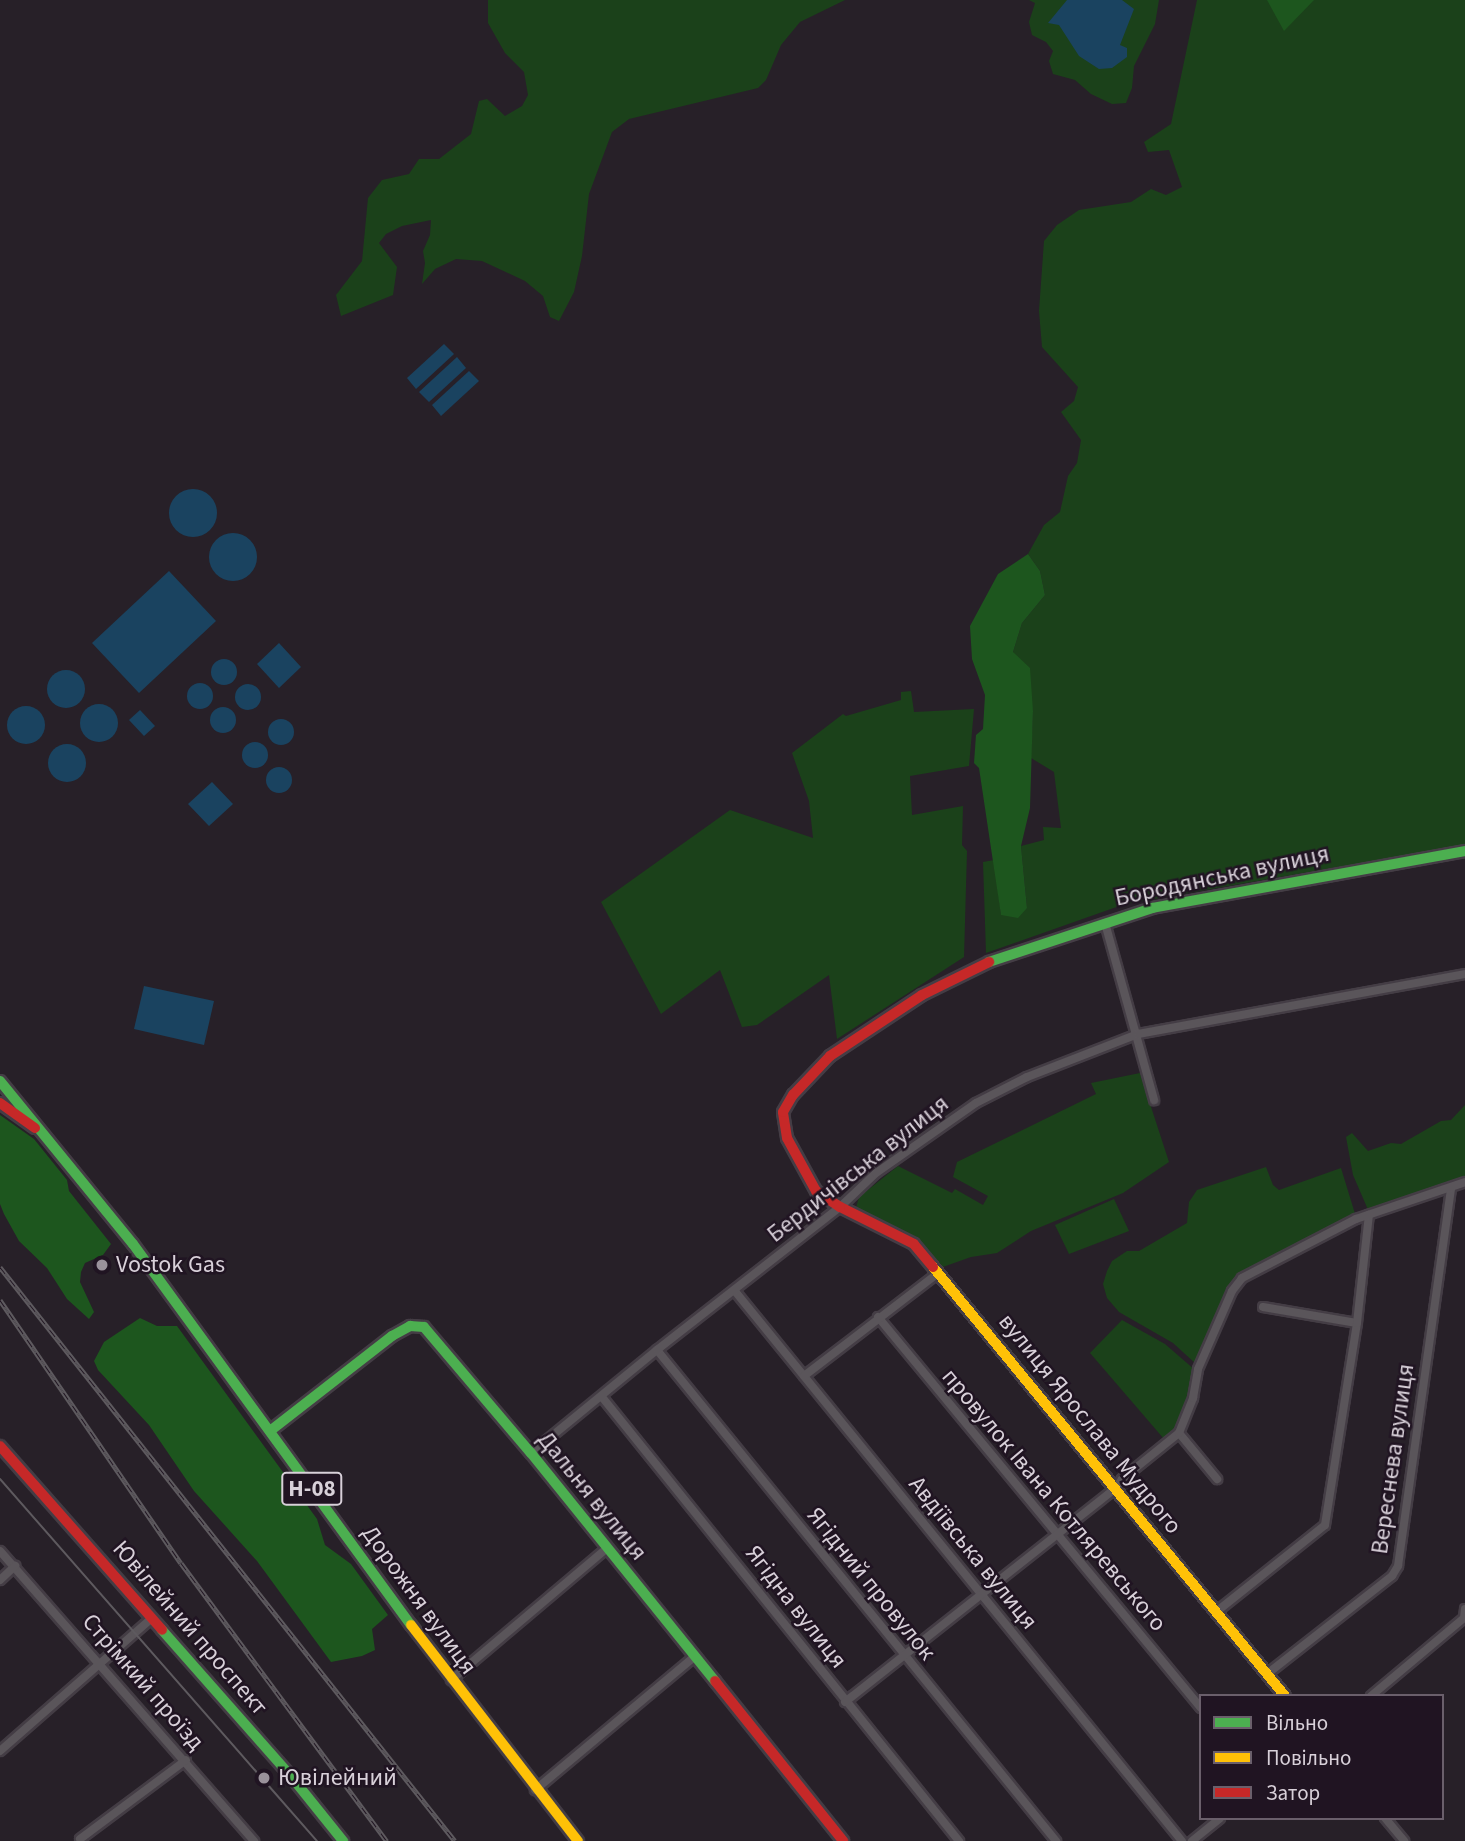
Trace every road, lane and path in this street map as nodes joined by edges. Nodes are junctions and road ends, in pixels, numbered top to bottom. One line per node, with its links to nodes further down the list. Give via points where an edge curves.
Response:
1 (1465, 851): 2 (street, Бородянська вулиця, via 1152,908)
2 (1105, 923): 4 (street); 11 (street, Бородянська вулиця, via 975,967 922,995 813,1070 786,1104 785,1131 816,1191)
3 (1465, 974): 4 (street, Бердичівська вулиця)
4 (1138, 1034): 6 (street); 11 (street, Бердичівська вулиця, via 1027,1077 976,1103 877,1174)
5 (0, 1081): 8 (street, Дорожня вулиця / Н-08)
6 (1154, 1100)
7 (0, 1103): 8 (street)
8 (47, 1137): 21 (street, Дорожня вулиця / Н-08, via 133,1244)
9 (1465, 1182): 10 (street)
10 (1451, 1188): 12 (street); 39 (street, Вереснева вулиця, via 1398,1566 1392,1576)
11 (840, 1207): 13 (street, вулиця Ярослава Мудрого, via 914,1244); 14 (street, Бердичівська вулиця)
12 (1370, 1215): 17 (street); 22 (street, via 1242,1278 1198,1369)
13 (938, 1273): 16 (street); 26 (street, вулиця Ярослава Мудрого)
14 (734, 1290): 18 (street, Бердичівська вулиця); 19 (street, Авдіївська вулиця)
15 (1263, 1307): 17 (street)
16 (878, 1317): 19 (street); 27 (street, провулок Івана Котляревського)
17 (1357, 1323): 33 (street, via 1325,1525)
18 (657, 1350): 20 (street, Бердичівська вулиця); 37 (street, Ягідний провулок)
19 (804, 1376): 32 (street, Авдіївська вулиця)
20 (602, 1397): 24 (street, Бердичівська вулиця); 43 (street, Ягідна вулиця)
21 (270, 1431): 24 (street, Дальня вулиця, via 392,1336 417,1325 424,1327); 40 (street, Дорожня вулиця / Н-08)
22 (1179, 1433): 25 (street); 26 (street)
23 (0, 1446): 35 (street, Ювілейний проспект)
24 (531, 1453): 28 (street, Дальня вулиця)
25 (1217, 1479)
26 (1116, 1488): 27 (street); 33 (street, вулиця Ярослава Мудрого)
27 (1055, 1533): 32 (street); 44 (street, провулок Івана Котляревського)
28 (607, 1548): 36 (street, Дальня вулиця); 40 (street)
29 (0, 1551): 30 (street, Стрімкий проїзд)
30 (15, 1566): 31 (street); 38 (street, Стрімкий проїзд)
31 (0, 1580)
32 (981, 1592): 37 (street); 57 (street, Авдіївська вулиця)
33 (1216, 1612): 39 (street, вулиця Ярослава Мудрого)
34 (1465, 1616): 42 (street)
35 (152, 1618): 38 (street); 52 (street, Ювілейний проспект)
36 (695, 1656): 47 (street); 54 (street, Дальня вулиця)
37 (903, 1656): 43 (street); 56 (street, Ягідний провулок)
38 (99, 1661): 45 (street); 46 (street, Стрімкий проїзд)
39 (1267, 1674): 41 (street, вулиця Ярослава Мудрого)
40 (451, 1680): 47 (street, Дорожня вулиця / Н-08)
41 (1283, 1694)
42 (1373, 1694)
43 (845, 1702): 55 (street, Ягідна вулиця)
44 (1199, 1706)
45 (0, 1751)
46 (186, 1760): 50 (street); 51 (street, Стрімкий проїзд)
47 (535, 1790): 53 (street, Дорожня вулиця / Н-08)
48 (1218, 1820): 58 (street)
49 (1387, 1820): 59 (street)
50 (80, 1839)
51 (254, 1841)
52 (343, 1841)
53 (578, 1841)
54 (843, 1841)
55 (959, 1841)
56 (1056, 1841)
57 (1182, 1841)
58 (1192, 1841)
59 (1404, 1841)

